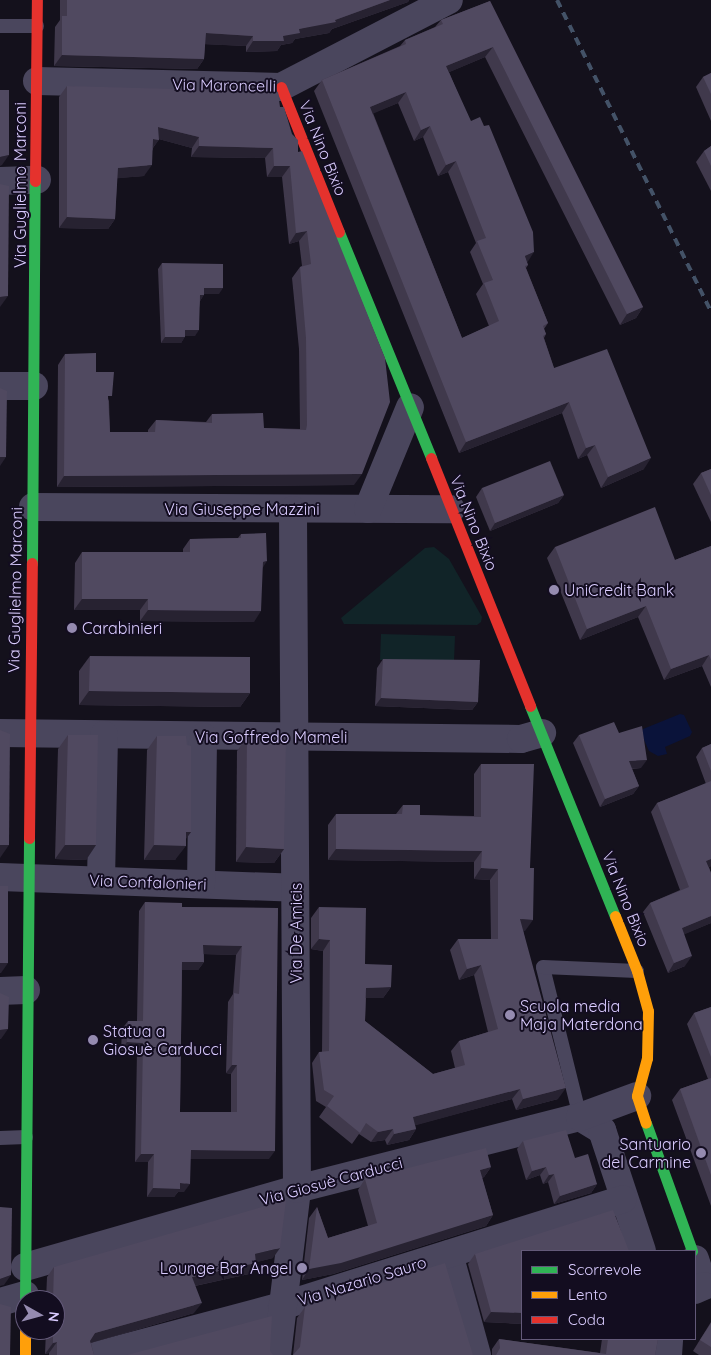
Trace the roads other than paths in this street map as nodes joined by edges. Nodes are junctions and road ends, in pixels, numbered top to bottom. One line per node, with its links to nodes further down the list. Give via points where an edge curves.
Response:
1 (37, 0): 4 (main road, Via Guglielmo Marconi)
2 (449, 0): 6 (street, Via Maroncelli)
3 (0, 26): 4 (lane)
4 (37, 26): 5 (main road, Via Guglielmo Marconi)
5 (37, 81): 6 (street, Via Maroncelli); 7 (main road, Via Guglielmo Marconi)
6 (281, 87): 11 (main road, Via Nino Bixio)
7 (37, 180): 8 (street); 10 (main road, Via Guglielmo Marconi)
8 (0, 181)
9 (0, 386): 10 (street)
10 (34, 386): 12 (main road, Via Guglielmo Marconi)
11 (410, 407): 13 (street); 14 (main road, Via Nino Bixio)
12 (33, 507): 15 (street, Via Giuseppe Mazzini); 18 (main road, Via Guglielmo Marconi)
13 (368, 509): 14 (street, Via Giuseppe Mazzini); 15 (street, Via Giuseppe Mazzini)
14 (451, 509): 16 (main road, Via Nino Bixio)
15 (293, 510): 20 (street, Via De Amicis)
16 (542, 732): 20 (street, Via Goffredo Mameli, via 521,738); 27 (main road, Via Nino Bixio)
17 (0, 734): 18 (street, Via Goffredo Mameli)
18 (29, 734): 19 (street, Via Goffredo Mameli); 23 (main road, Via Guglielmo Marconi)
19 (104, 735): 21 (street, Via Goffredo Mameli); 24 (street)
20 (295, 736): 21 (street, Via Goffredo Mameli); 26 (street, Via De Amicis)
21 (203, 737): 25 (street)
22 (0, 877): 23 (street, Via Confalonieri)
23 (28, 878): 24 (street, Via Confalonieri); 28 (main road, Via Guglielmo Marconi)
24 (101, 880): 25 (street, Via Confalonieri)
25 (201, 884): 26 (street, Via Confalonieri)
26 (295, 888): 33 (street, Via De Amicis)
27 (637, 971): 29 (main road, Via Nino Bixio, via 648,1011 647,1058); 30 (lane, via 543,967)
28 (13, 991): 31 (main road, Via Guglielmo Marconi)
29 (637, 1096): 30 (street, Via Giosuè Carducci); 36 (main road)
30 (580, 1117): 33 (street, Via Giosuè Carducci); 34 (street, via 602,1130)
31 (26, 1136): 32 (lane); 39 (main road, Via Guglielmo Marconi)
32 (0, 1138)
33 (297, 1189): 39 (street, Via Giosuè Carducci); 42 (street, Via De Amicis)
34 (623, 1199): 35 (street); 37 (street, Via Nazario Sauro)
35 (642, 1250)
36 (692, 1250)
37 (448, 1254): 42 (street, Via Nazario Sauro); 48 (street)
38 (696, 1262): 40 (street)
39 (25, 1267): 41 (main road, Via Guglielmo Marconi)
40 (703, 1286)
41 (19, 1290)
42 (282, 1306): 46 (street, Via Nazario Sauro); 47 (street, Via De Amicis)
43 (25, 1340): 45 (main road)
44 (669, 1340): 49 (street)
45 (25, 1355)
46 (98, 1355)
47 (277, 1355)
48 (477, 1355)
49 (668, 1355)

